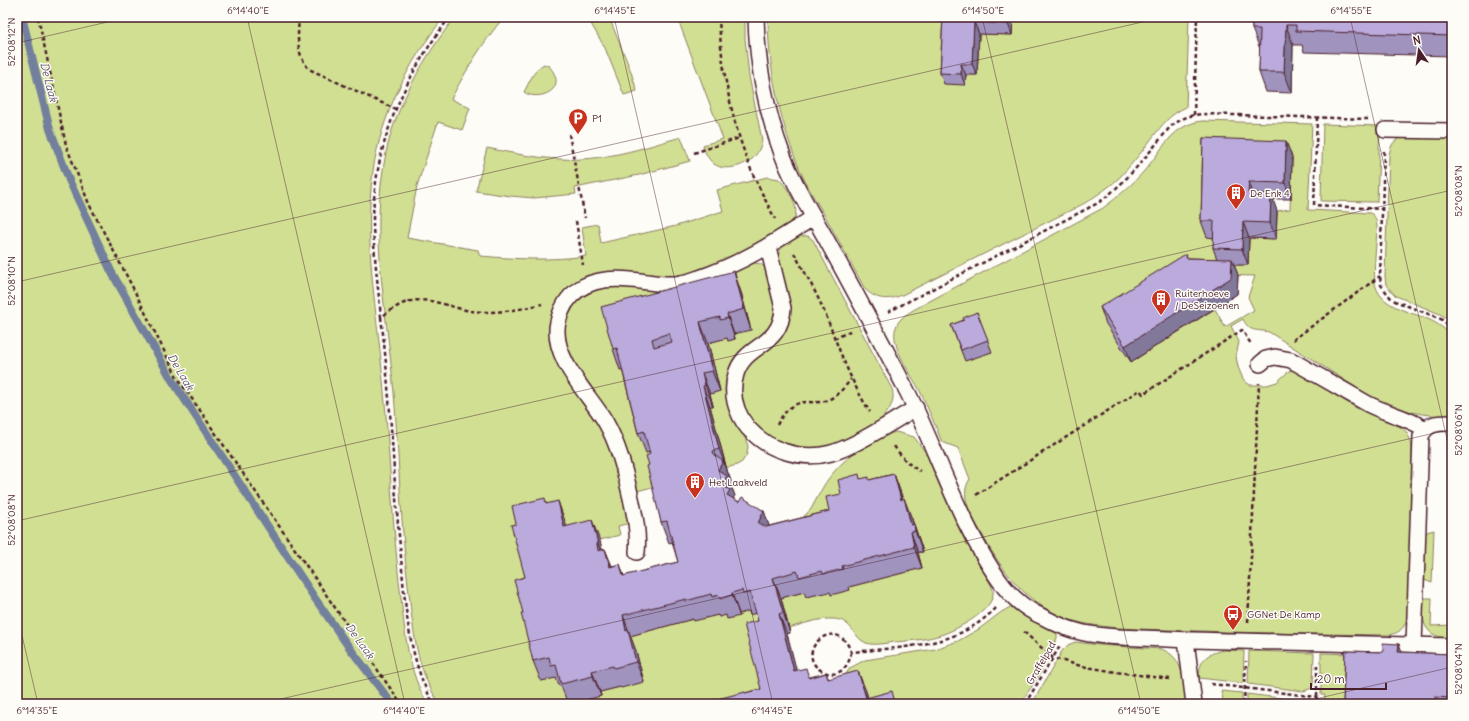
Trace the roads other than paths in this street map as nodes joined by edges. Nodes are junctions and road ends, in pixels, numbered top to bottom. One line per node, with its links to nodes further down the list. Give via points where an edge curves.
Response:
1 (756, 17): 4 (lane, via 765,101 783,156)
2 (1385, 130): 3 (lane)
3 (1452, 131)
4 (814, 217): 5 (lane); 7 (lane)
5 (768, 247): 7 (lane, via 783,308 776,333 739,366 734,382 734,401 742,420 750,430 778,450 806,456 822,456 853,446); 10 (lane, via 688,282 675,284 613,280 594,283 571,295 564,305 557,325 561,352 605,421 618,450 636,521)
6 (1263, 361): 9 (lane, via 1276,357 1291,360 1381,411 1399,416)
7 (916, 408): 11 (lane, via 970,533 1001,584 1010,593 1044,618 1083,633)
8 (1452, 423): 9 (lane, via 1434,423)
9 (1425, 429): 12 (lane, via 1420,436)
10 (637, 552)
11 (1186, 640): 12 (lane); 14 (lane)
12 (1414, 645): 13 (lane)
13 (1452, 646)
14 (1194, 704)

